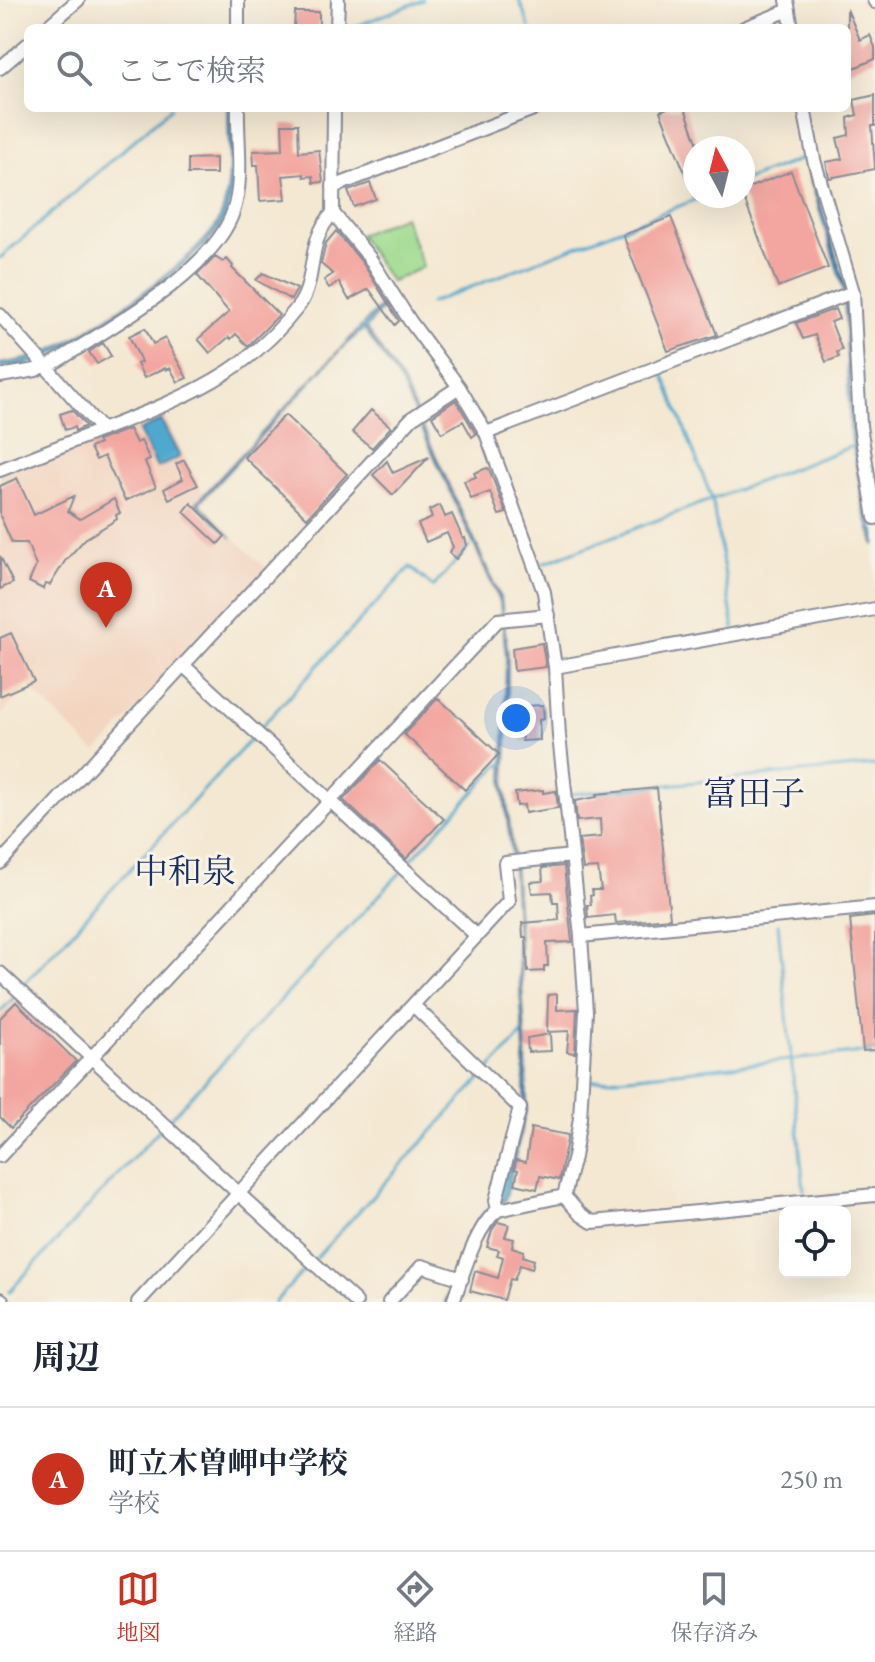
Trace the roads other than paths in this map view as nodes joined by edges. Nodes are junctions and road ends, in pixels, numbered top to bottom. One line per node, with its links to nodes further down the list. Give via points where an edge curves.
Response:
1 (78, 0): 5 (street)
2 (238, 0): 6 (street)
3 (338, 0): 7 (street)
4 (785, 9): 8 (street)
5 (51, 24)
6 (238, 24)
7 (337, 24)
8 (753, 24)
9 (24, 47): 10 (street)
10 (0, 68)
11 (238, 112): 19 (street, via 237,197 215,245 156,296)
12 (334, 112): 15 (street)
13 (526, 112): 15 (street)
14 (805, 112): 17 (street)
15 (333, 187): 16 (street)
16 (333, 213): 21 (street); 22 (street, via 313,247 303,300 258,350 204,387)
17 (848, 294): 23 (street); 25 (street)
18 (0, 315): 19 (street)
19 (42, 363): 20 (street, via 36,370); 22 (street)
20 (0, 376)
21 (459, 387): 23 (street); 28 (street, via 415,415)
22 (102, 430): 24 (street)
23 (486, 433): 27 (street, via 536,565)
24 (0, 470)
25 (875, 518)
26 (875, 609): 29 (street)
27 (548, 615): 29 (street); 30 (street, via 502,620)
28 (183, 665): 30 (street); 32 (street)
29 (555, 667): 31 (street)
30 (330, 801): 34 (street); 38 (street)
31 (572, 856): 34 (street, via 505,863 509,901); 35 (street)
32 (0, 863)
33 (875, 907): 35 (street)
34 (477, 936): 37 (street)
35 (581, 936): 42 (street, via 586,1012 580,1118)
36 (0, 973): 38 (street)
37 (413, 1005): 40 (street); 43 (street, via 520,1108)
38 (91, 1057): 39 (street); 40 (street)
39 (0, 1156)
40 (237, 1192): 45 (street); 46 (street)
41 (875, 1195): 42 (street, via 592,1222)
42 (564, 1196): 43 (street)
43 (497, 1205): 44 (street)
44 (457, 1278): 47 (street, via 422,1266); 48 (street)
45 (138, 1302)
46 (356, 1302)
47 (389, 1302)
48 (453, 1302)

